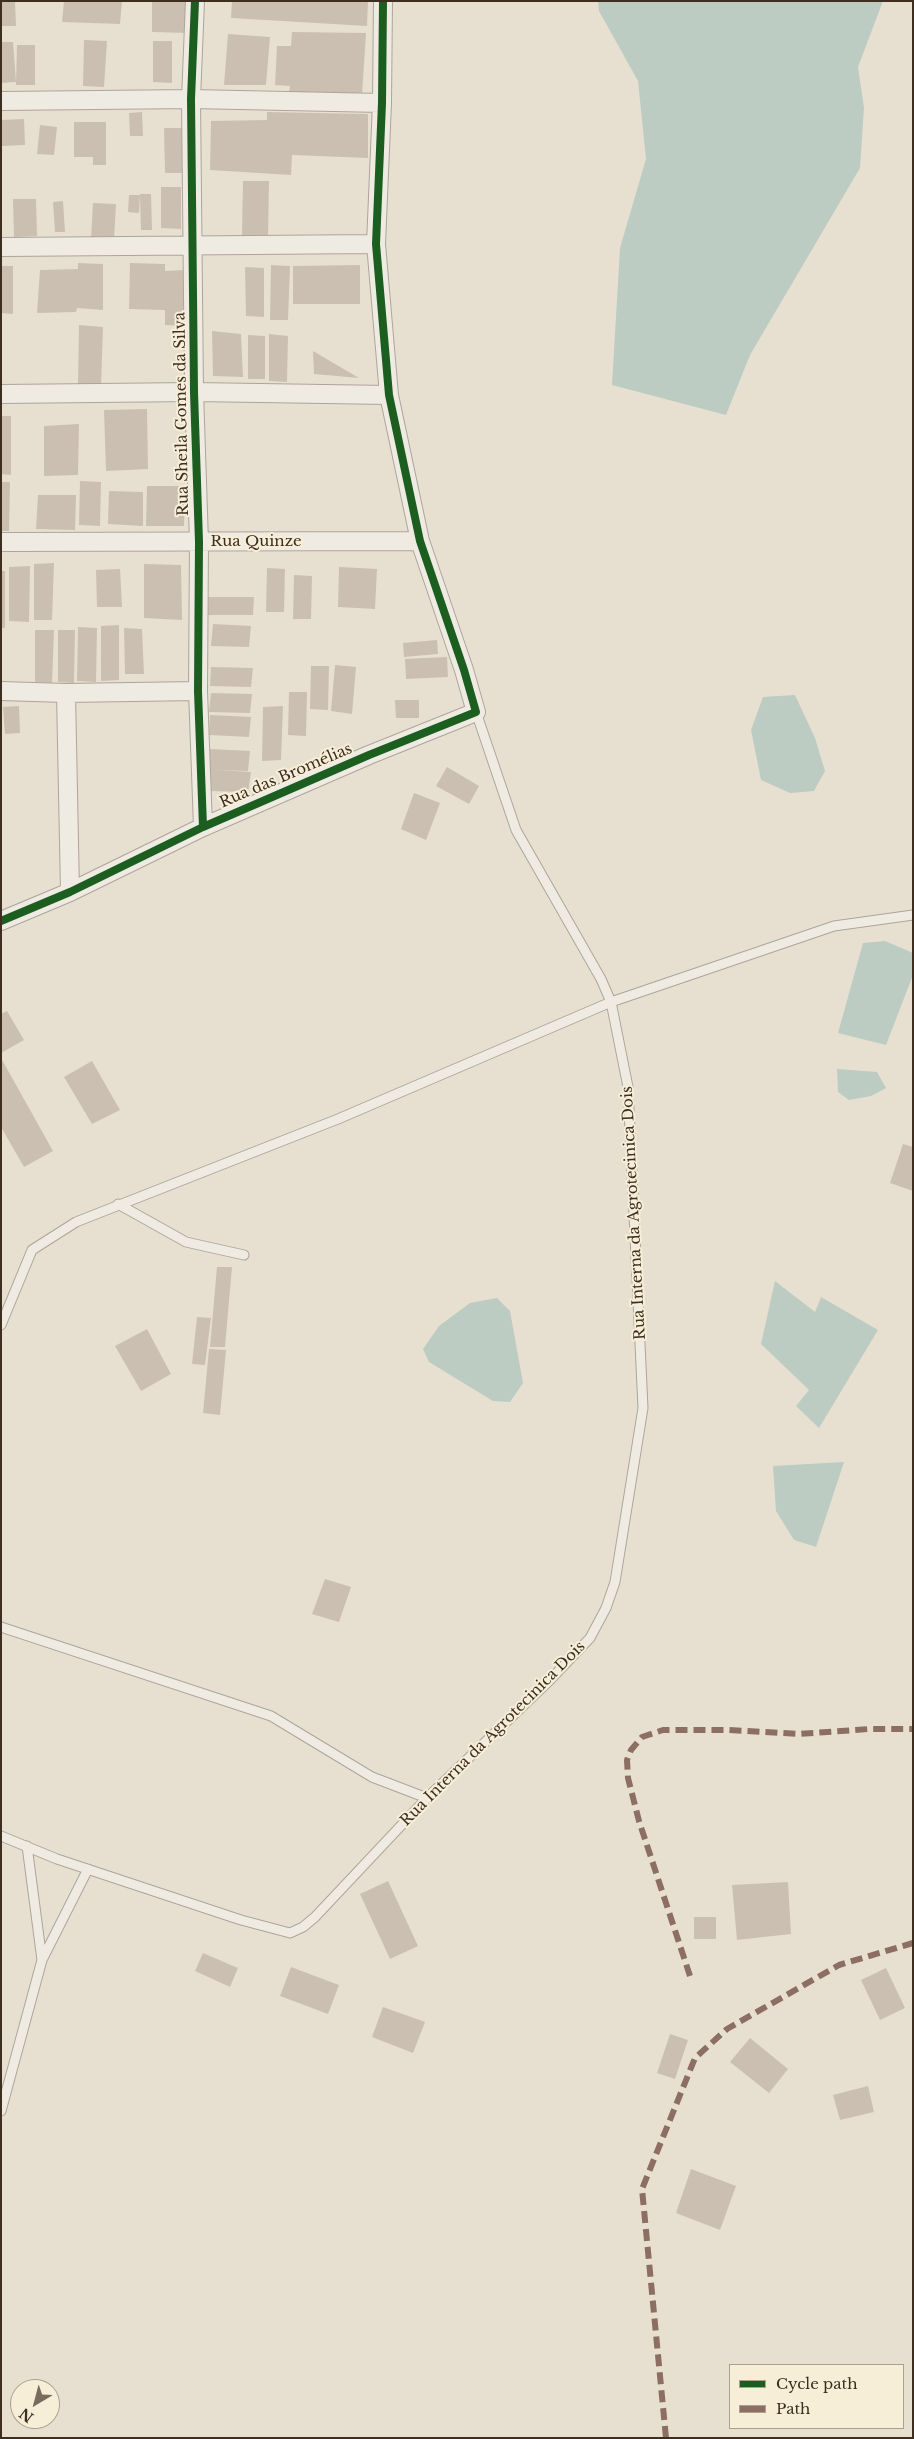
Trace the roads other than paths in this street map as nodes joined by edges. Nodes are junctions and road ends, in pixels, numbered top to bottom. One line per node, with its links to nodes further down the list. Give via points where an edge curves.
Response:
1 (195, 1): 3 (street, Rua Sheila Gomes da Silva)
2 (383, 1): 5 (street, Rua Interna da Agrotecinica Dois)
3 (191, 99): 4 (street); 5 (street); 7 (street, Rua Sheila Gomes da Silva)
4 (1, 101)
5 (382, 103): 6 (street, Rua Interna da Agrotecinica Dois)
6 (376, 244): 7 (street); 11 (street, Rua Interna da Agrotecinica Dois)
7 (193, 245): 8 (street); 9 (street, Rua Sheila Gomes da Silva)
8 (1, 247)
9 (194, 392): 10 (street); 11 (street); 14 (street, Rua Sheila Gomes da Silva)
10 (1, 394)
11 (389, 395): 12 (street, Rua Interna da Agrotecinica Dois)
12 (420, 541): 14 (street, Rua Quinze); 18 (street, Rua Interna da Agrotecinica Dois)
13 (1, 542): 14 (street, Rua Quinze)
14 (199, 542): 16 (street, Rua Sheila Gomes da Silva)
15 (1, 691): 17 (street)
16 (198, 691): 17 (street); 19 (street, Rua Sheila Gomes da Silva)
17 (66, 693): 20 (street)
18 (476, 712): 19 (street, Rua das Bromélias); 23 (lane, Rua Interna da Agrotecinica Dois, via 516,830 601,978)
19 (204, 826): 20 (street, Rua das Bromélias)
20 (70, 892): 22 (street, Rua das Bromélias)
21 (913, 915): 23 (lane, via 834,926)
22 (1, 921)
23 (611, 1002): 24 (lane, via 338,1119); 28 (lane, Rua Interna da Agrotecinica Dois, via 628,1087 643,1408 615,1582 590,1638)
24 (118, 1204): 25 (lane, via 186,1242); 26 (lane, via 76,1222 32,1250)
25 (244, 1255)
26 (1, 1325)
27 (1, 1627): 28 (lane, via 271,1716 372,1777)
28 (427, 1798): 31 (lane, Rua Interna da Agrotecinica Dois, via 315,1917 290,1933)
29 (1, 1836): 30 (lane)
30 (27, 1846): 31 (lane); 32 (lane)
31 (88, 1869): 32 (lane)
32 (42, 1960): 33 (lane)
33 (1, 2111)

